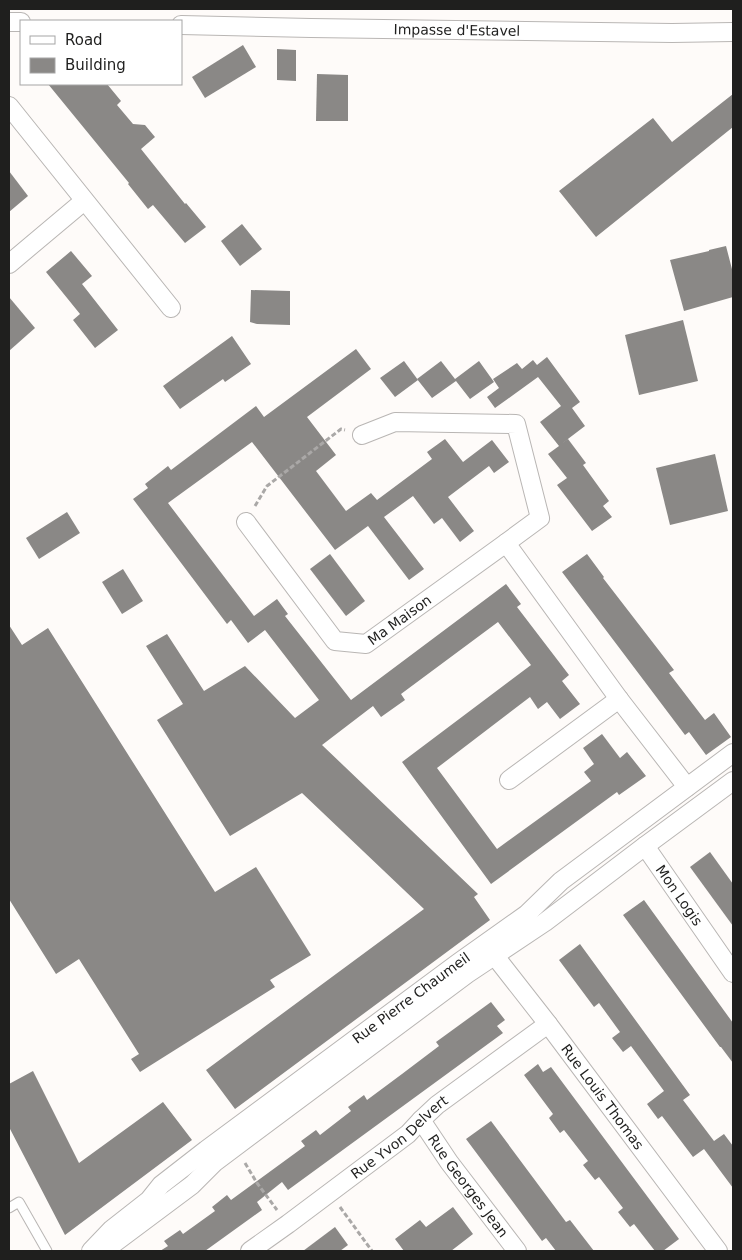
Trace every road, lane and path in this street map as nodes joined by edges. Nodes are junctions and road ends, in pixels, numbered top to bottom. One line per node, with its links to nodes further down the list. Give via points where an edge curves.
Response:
1 (182, 25): 2 (street, Impasse d'Estavel)
2 (733, 32)
3 (9, 106): 4 (street)
4 (84, 201): 5 (street); 6 (street)
5 (9, 264)
6 (171, 308)
7 (362, 435): 8 (path, via 342,429 296,463 267,486); 9 (street, Ma Maison, via 395,422 516,424 540,518)
8 (246, 522): 9 (street, Ma Maison, via 335,641 366,644)
9 (506, 543): 10 (street)
10 (619, 699): 12 (street); 14 (street)
11 (733, 753): 14 (street, Rue Pierre Chaumeil)
12 (509, 780)
13 (733, 780): 15 (street, Rue Pierre Chaumeil)
14 (688, 787): 15 (street); 16 (street, Rue Pierre Chaumeil)
15 (682, 818): 17 (street, Rue Pierre Chaumeil)
16 (610, 844): 17 (street); 18 (street, Rue Pierre Chaumeil, via 561,881)
17 (644, 846): 18 (street, Rue Pierre Chaumeil, via 545,922); 19 (street, Mon Logis)
18 (490, 950): 20 (street, Rue Louis Thomas); 22 (street, Rue Pierre Chaumeil, via 459,980); 27 (street, Rue Pierre Chaumeil, via 206,1150 161,1185 149,1200 112,1229)
19 (733, 972)
20 (548, 1024): 21 (street, Rue Yvon Delvert); 31 (street, Rue Louis Thomas)
21 (421, 1120): 23 (street, Rue Yvon Delvert, via 408,1134); 30 (street, Rue Georges Jean)
22 (235, 1147): 25 (path); 27 (street, Rue Pierre Chaumeil, via 192,1185 113,1244)
23 (329, 1192): 25 (street, Rue Yvon Delvert); 29 (path)
24 (9, 1208): 26 (lane, via 18,1202)
25 (288, 1224): 28 (street, Rue Yvon Delvert)
26 (47, 1251)
27 (93, 1251)
28 (250, 1251)
29 (372, 1251)
30 (517, 1251)
31 (718, 1251)

